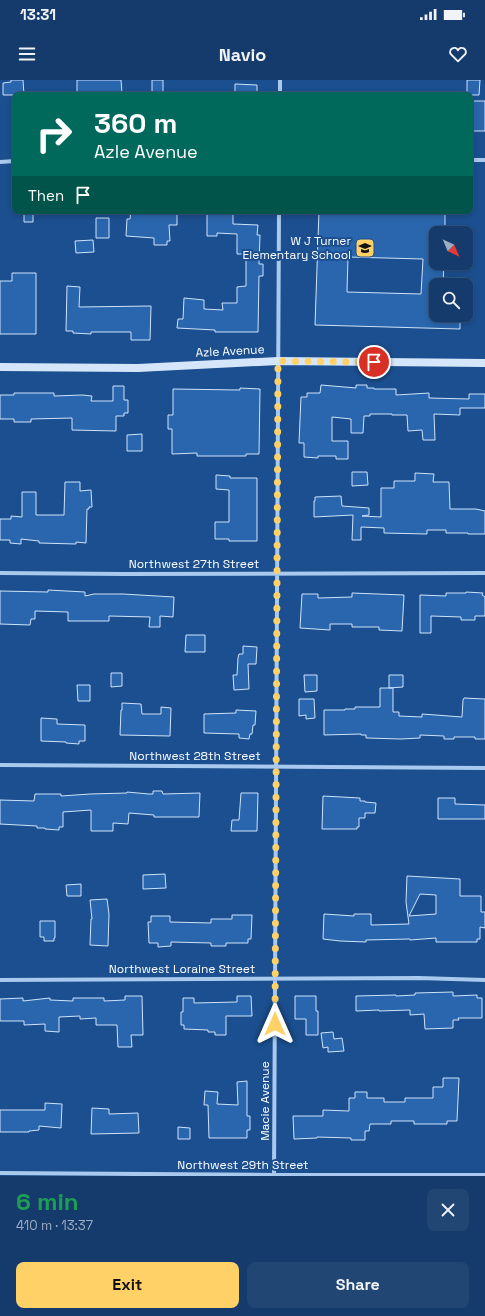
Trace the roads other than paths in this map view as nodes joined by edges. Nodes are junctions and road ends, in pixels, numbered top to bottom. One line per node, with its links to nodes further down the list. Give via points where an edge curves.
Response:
1 (280, 80): 2 (street)
2 (280, 92)
3 (473, 160): 4 (street)
4 (485, 160)
5 (12, 161): 6 (street)
6 (0, 162)
7 (279, 214): 8 (street, Macie Avenue)
8 (278, 361): 9 (main road, Azle Avenue); 10 (main road, Azle Avenue, via 138,368); 13 (street, Macie Avenue)
9 (485, 363)
10 (0, 367)
11 (0, 573): 13 (street, Northwest 27th Street)
12 (485, 573): 13 (street, Northwest 27th Street)
13 (277, 574): 15 (street, Macie Avenue)
14 (0, 765): 15 (street, Northwest 28th Street)
15 (276, 767): 16 (street, Northwest 28th Street); 17 (street, Macie Avenue)
16 (485, 768)
17 (275, 978): 18 (street, Northwest Loraine Street); 19 (street, Northwest Loraine Street); 22 (street, Macie Avenue)
18 (0, 980)
19 (485, 980)
20 (0, 1173): 22 (street, Northwest 29th Street)
21 (485, 1175): 22 (street, Northwest 29th Street)
22 (274, 1176)

